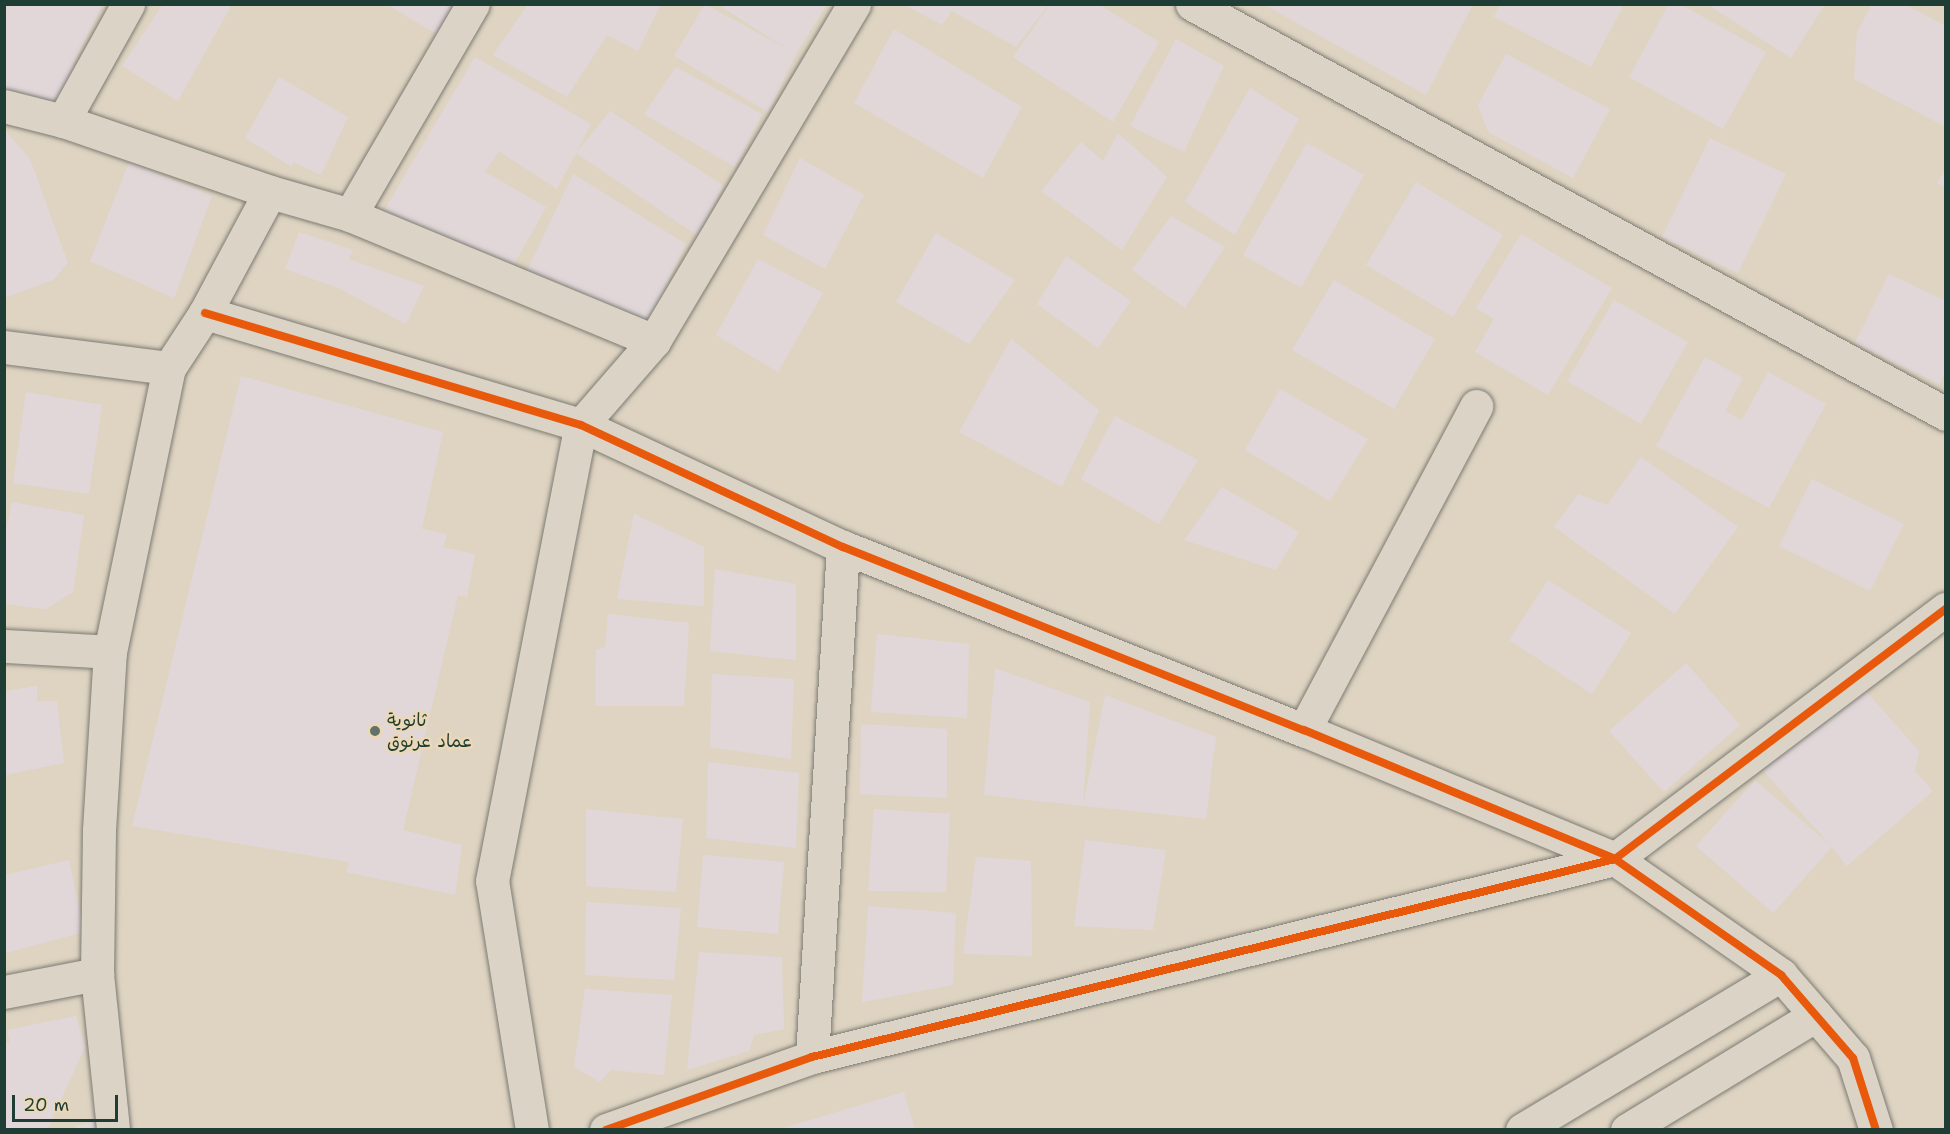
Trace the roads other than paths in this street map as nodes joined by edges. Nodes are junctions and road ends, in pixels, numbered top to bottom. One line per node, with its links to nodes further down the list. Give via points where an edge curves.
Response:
1 (128, 4): 6 (street)
2 (473, 4): 8 (street)
3 (854, 4): 10 (street)
4 (1192, 4): 14 (street)
5 (4, 106): 6 (street)
6 (63, 121): 7 (street)
7 (270, 192): 8 (street); 9 (street)
8 (350, 215): 10 (street)
9 (205, 313): 12 (street); 15 (street)
10 (654, 341): 15 (street)
11 (4, 347): 12 (street)
12 (169, 368): 19 (street)
13 (1476, 406): 20 (street)
14 (1946, 414)
15 (581, 425): 16 (street); 28 (street, via 492,881)
16 (843, 547): 20 (street); 26 (street)
17 (1946, 609): 21 (street)
18 (4, 646): 19 (street)
19 (110, 652): 22 (street, via 99,830)
20 (1304, 730): 21 (street)
21 (1615, 859): 23 (street); 26 (street)
22 (97, 974): 24 (street); 27 (street)
23 (1781, 975): 25 (street); 30 (street)
24 (4, 992)
25 (1816, 1015): 31 (street); 32 (street, via 1853,1058)
26 (812, 1057): 29 (street)
27 (113, 1130)
28 (532, 1130)
29 (606, 1130)
30 (1522, 1130)
31 (1627, 1130)
32 (1876, 1130)

